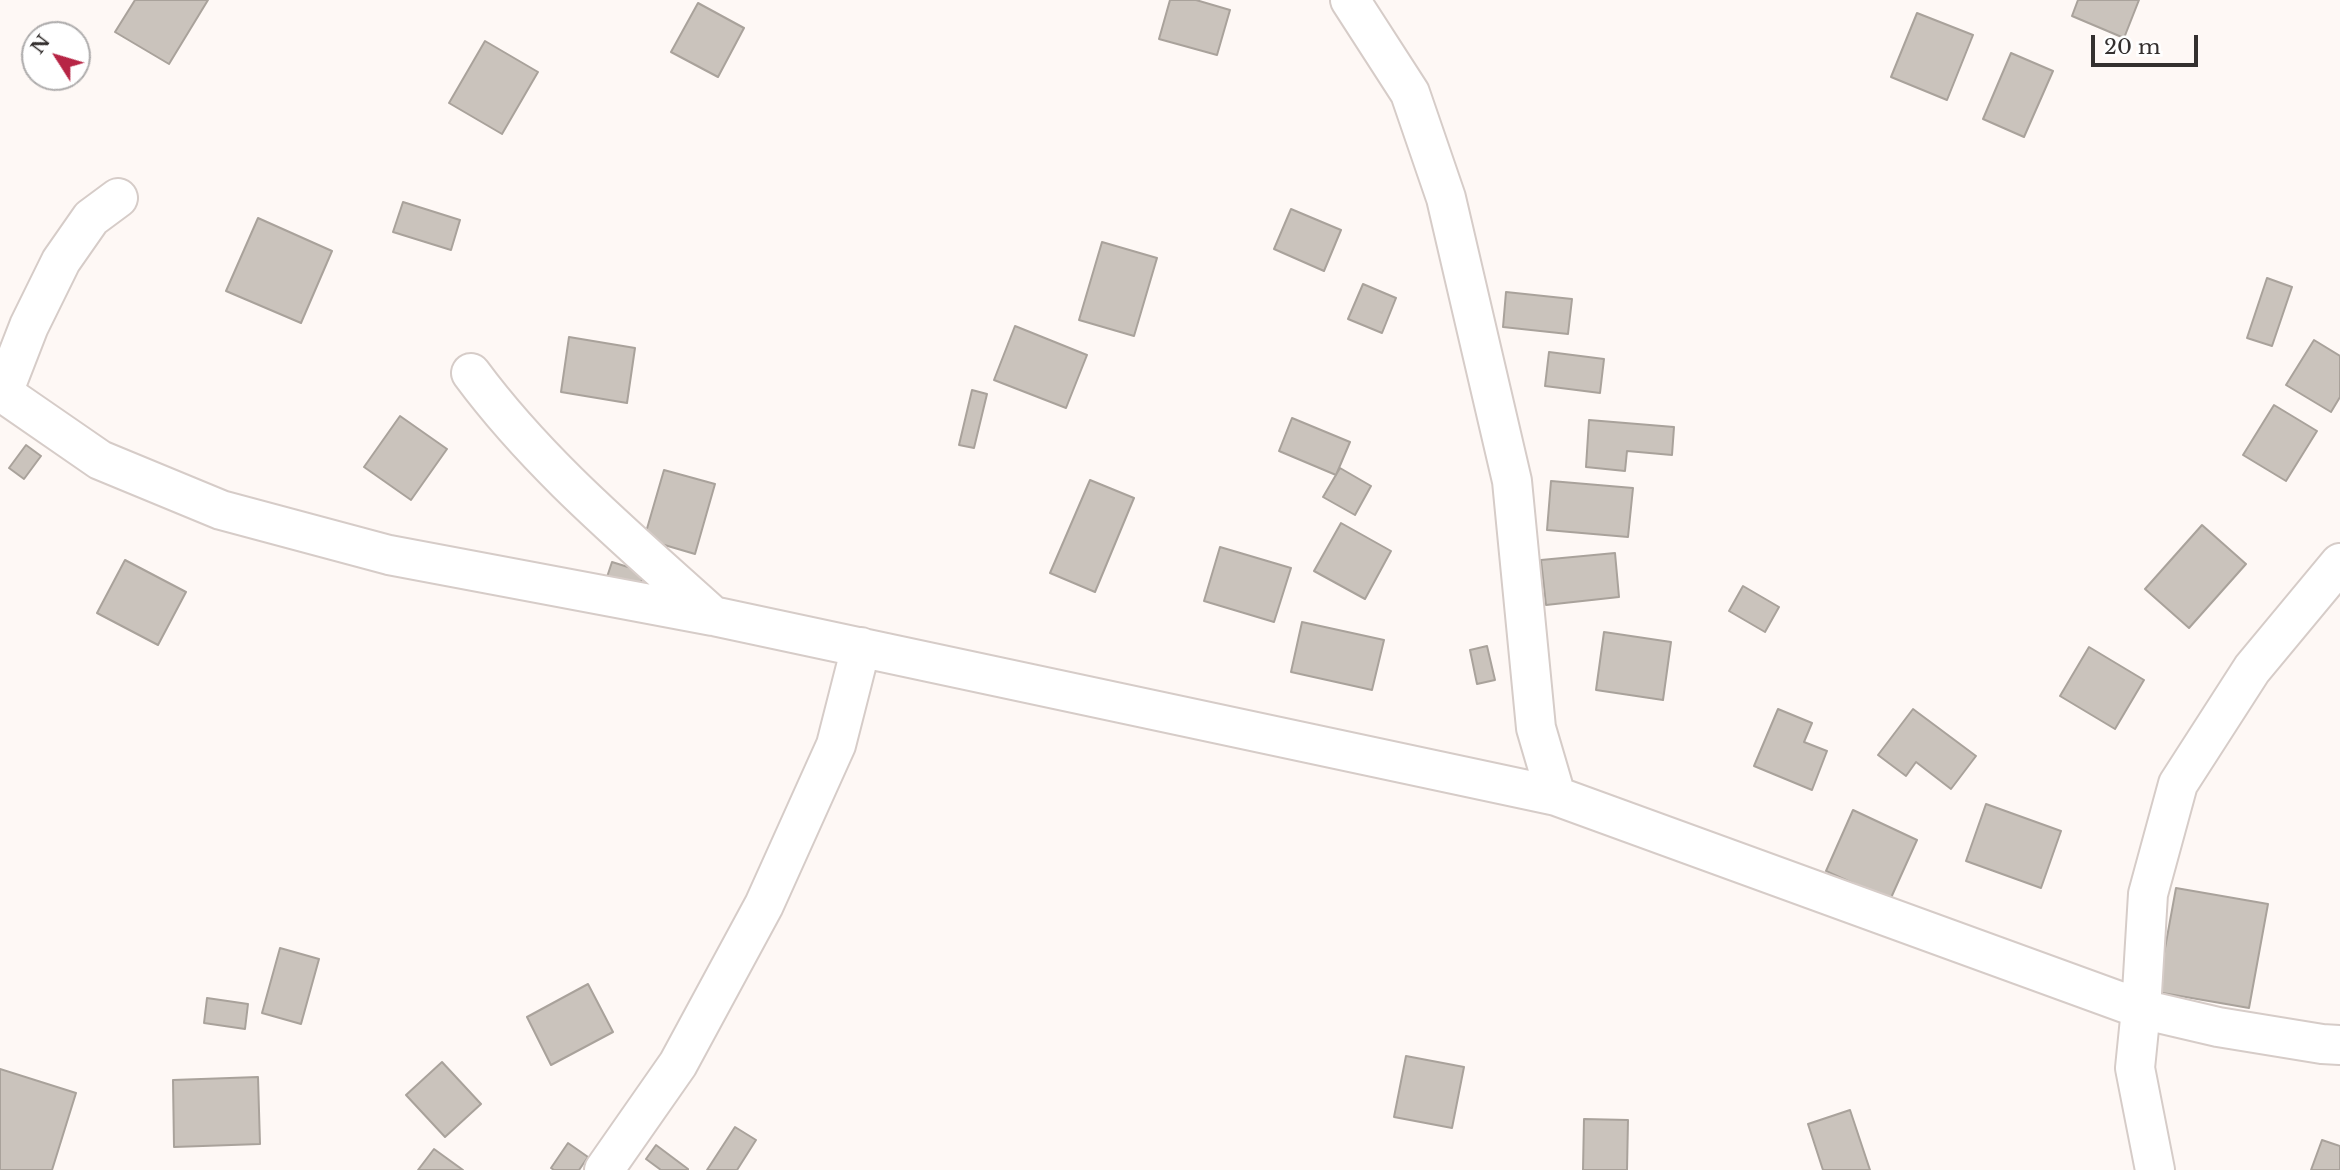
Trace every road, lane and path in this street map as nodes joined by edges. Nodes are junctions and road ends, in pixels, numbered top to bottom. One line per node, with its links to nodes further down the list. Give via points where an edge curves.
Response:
1 (1350, 0): 8 (street, via 1410,93 1446,198 1512,481 1536,728)
2 (118, 198): 4 (street, via 91,218 61,261)
3 (471, 373): 6 (street, via 555,471)
4 (1, 392): 6 (street, via 100,460 221,509 389,555)
5 (2340, 563): 9 (street, via 2252,669 2178,784 2148,894)
6 (713, 616): 7 (street)
7 (861, 647): 8 (street); 11 (street, via 836,745 764,905 678,1064)
8 (1556, 796): 9 (street)
9 (2141, 1010): 10 (street); 12 (street, via 2135,1068)
10 (2340, 1045)
11 (604, 1170)
12 (2155, 1170)

